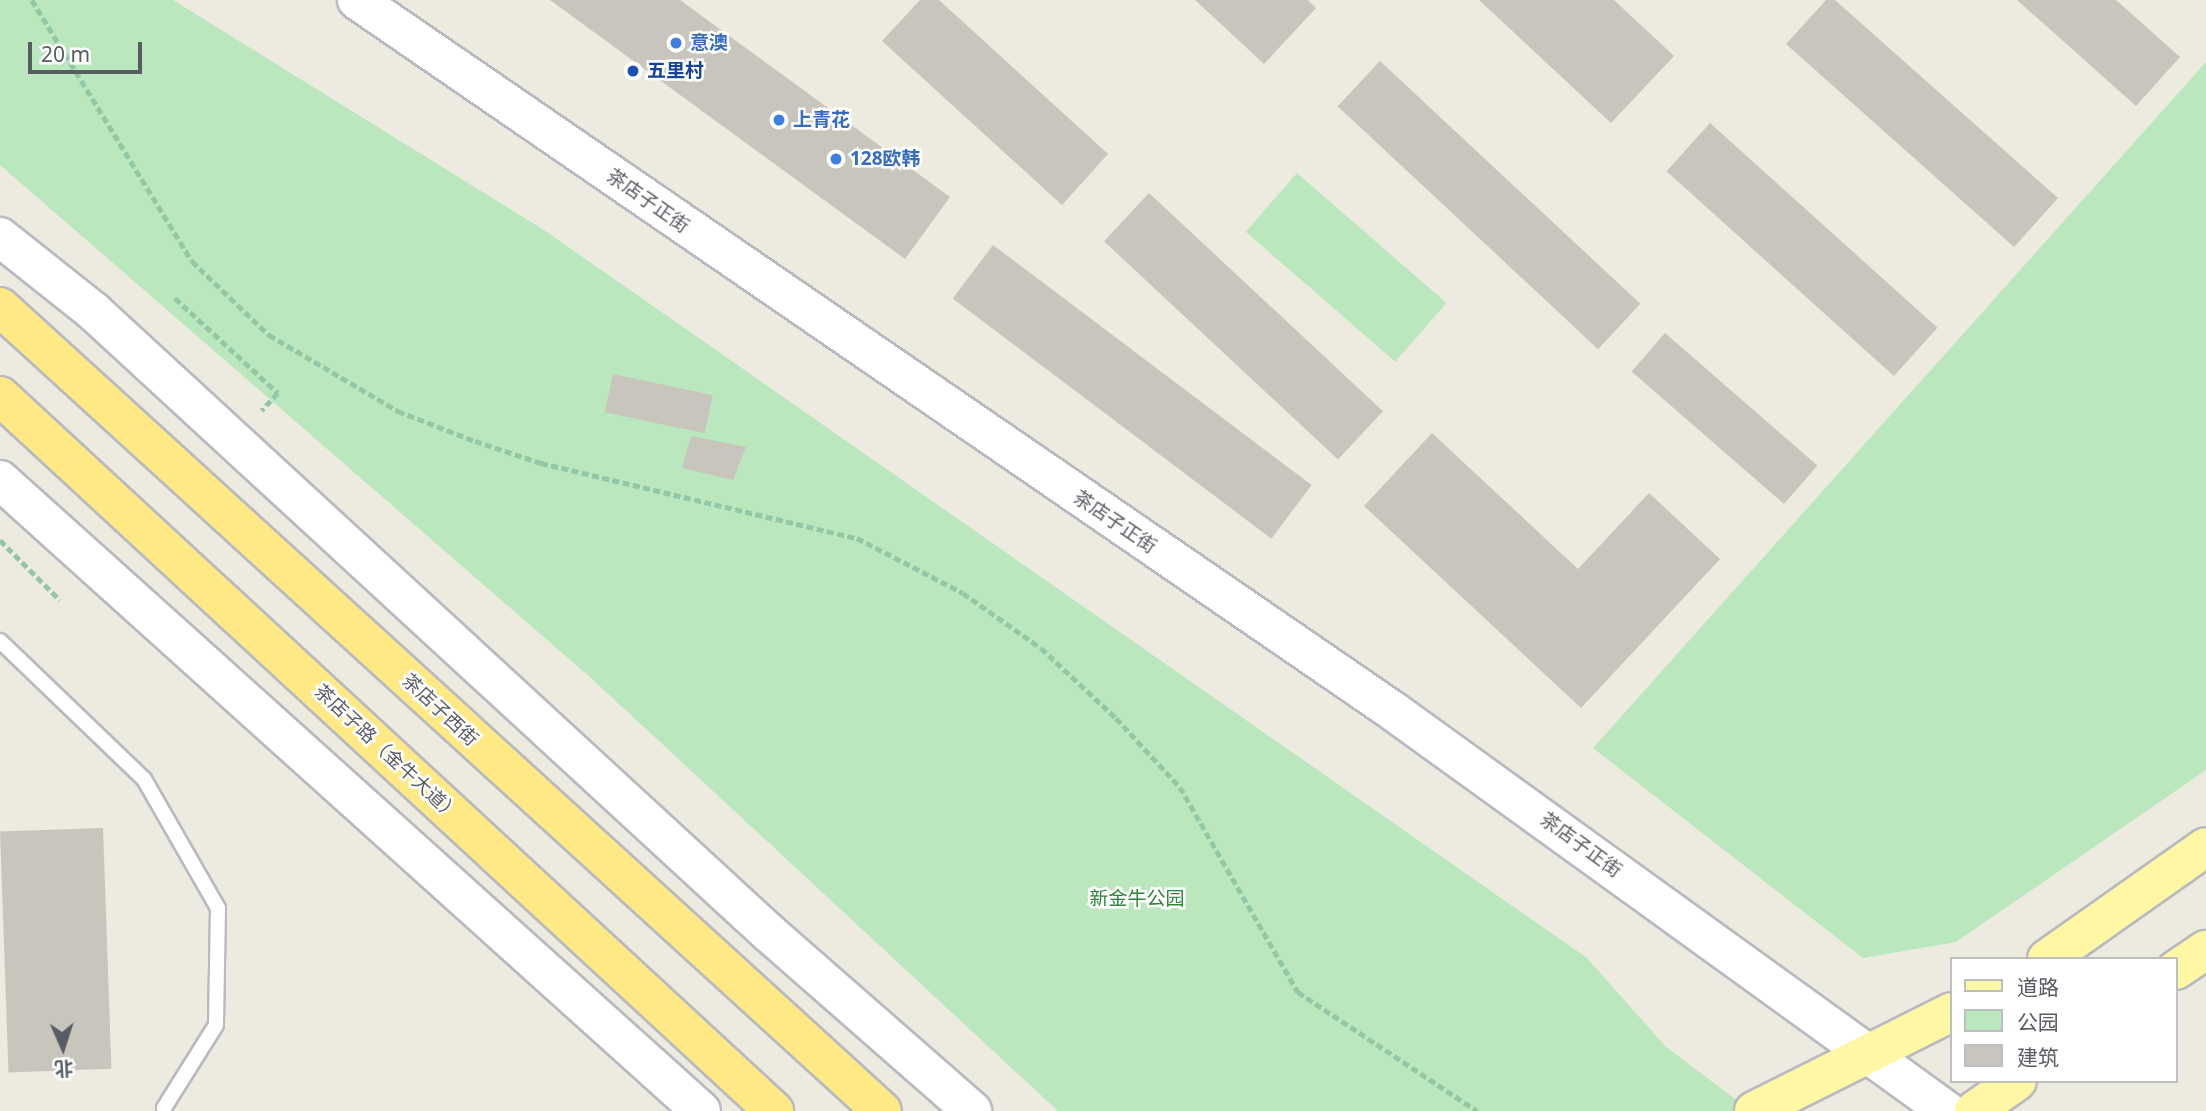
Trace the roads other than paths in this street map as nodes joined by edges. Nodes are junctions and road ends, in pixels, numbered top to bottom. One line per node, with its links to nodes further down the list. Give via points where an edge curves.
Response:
1 (357, 0): 12 (main road, 茶店子正街, via 1393,711)
2 (0, 237): 18 (main road, via 93,311 769,933)
3 (0, 307): 17 (highway, 茶店子西街)
4 (0, 396): 16 (highway, 茶店子路（金牛大道）)
5 (0, 480): 15 (main road)
6 (0, 641): 14 (lane, via 144,779 218,908 216,1025)
7 (2206, 847): 9 (main road)
8 (2206, 950): 10 (main road)
9 (2050, 957)
10 (2178, 969)
11 (1951, 1012): 12 (main road)
12 (1866, 1052): 19 (main road); 20 (main road, 茶店子正街)
13 (2014, 1083): 21 (main road)
14 (163, 1108)
15 (701, 1111)
16 (774, 1111)
17 (882, 1111)
18 (972, 1111)
19 (1754, 1111)
20 (1947, 1111)
21 (1974, 1111)

